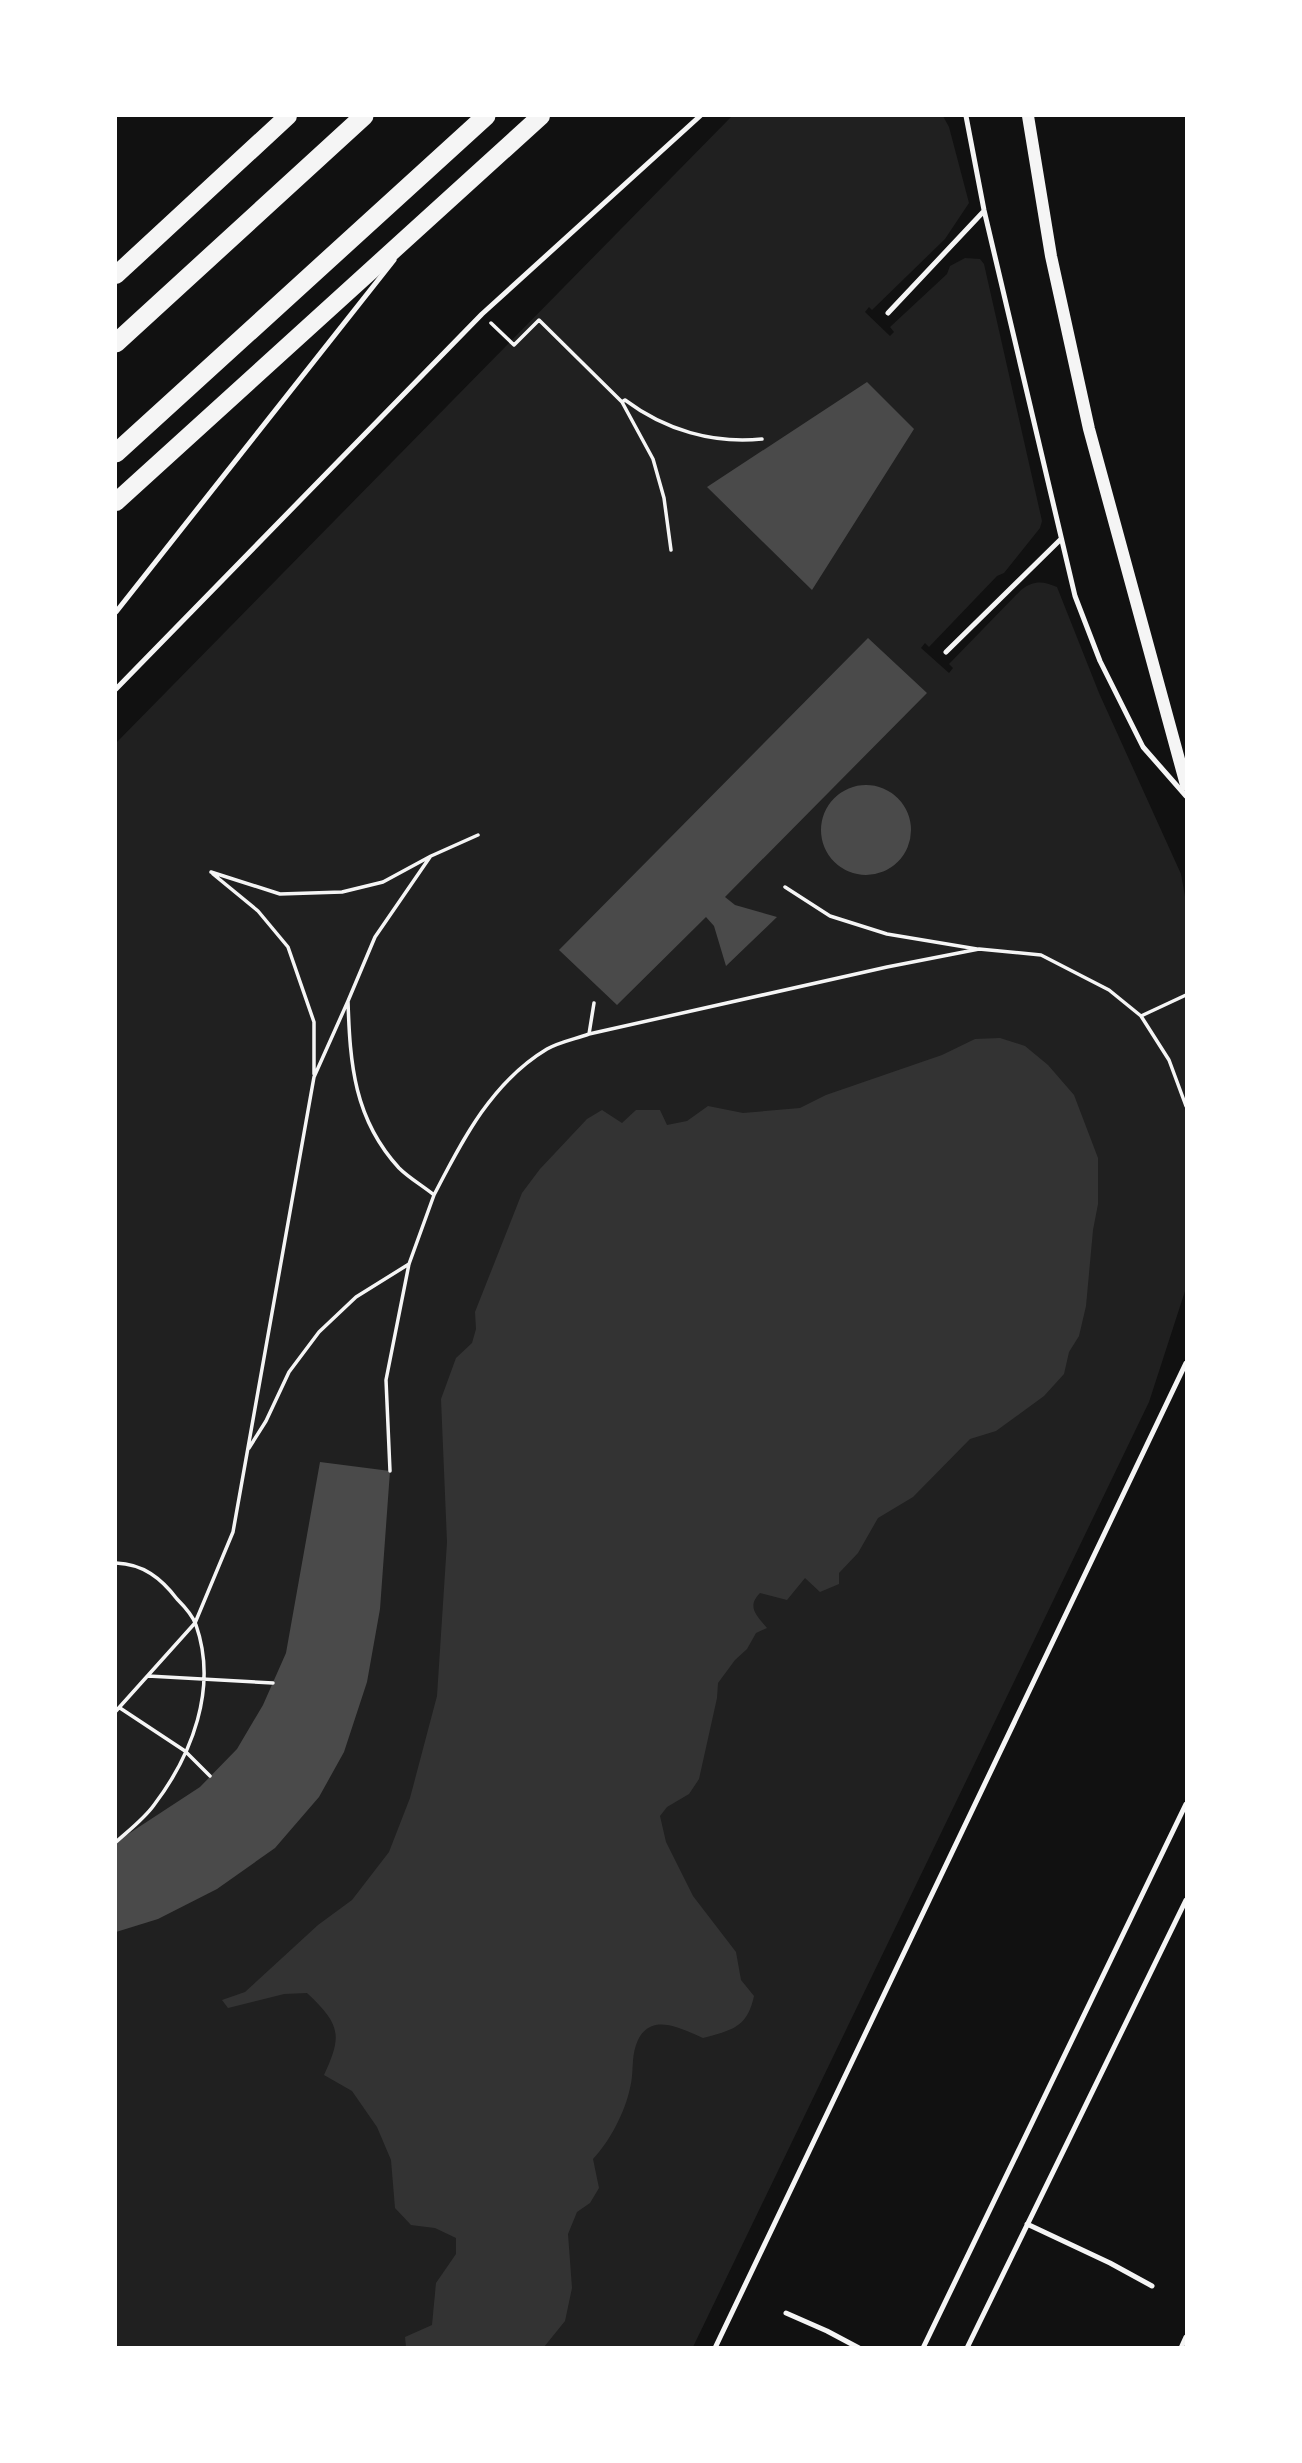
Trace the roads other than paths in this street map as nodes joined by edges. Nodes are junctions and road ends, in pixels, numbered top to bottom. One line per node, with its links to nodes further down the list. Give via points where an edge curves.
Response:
1 (288, 116): 10 (main road)
2 (364, 116): 12 (highway)
3 (486, 116): 13 (highway)
4 (541, 116): 9 (main road)
5 (701, 116): 18 (lane, via 482,314)
6 (1028, 116): 19 (street, via 1051,256 1089,429)
7 (965, 117): 8 (lane)
8 (984, 210): 11 (lane); 15 (lane)
9 (425, 221): 14 (main road); 16 (lane)
10 (116, 275)
11 (888, 313)
12 (116, 343)
13 (116, 453)
14 (116, 502)
15 (1060, 540): 17 (lane); 20 (lane, via 1100,661 1143,747)
16 (116, 612)
17 (946, 652)
18 (116, 689)
19 (1186, 785)
20 (1186, 796)
21 (1186, 1363): 28 (lane)
22 (1186, 1804): 30 (lane)
23 (1186, 1899): 24 (lane)
24 (1027, 2224): 25 (lane); 31 (lane)
25 (1152, 2286)
26 (786, 2314): 29 (lane)
27 (1186, 2337): 32 (lane)
28 (715, 2347)
29 (859, 2347)
30 (923, 2347)
31 (967, 2347)
32 (1181, 2347)

